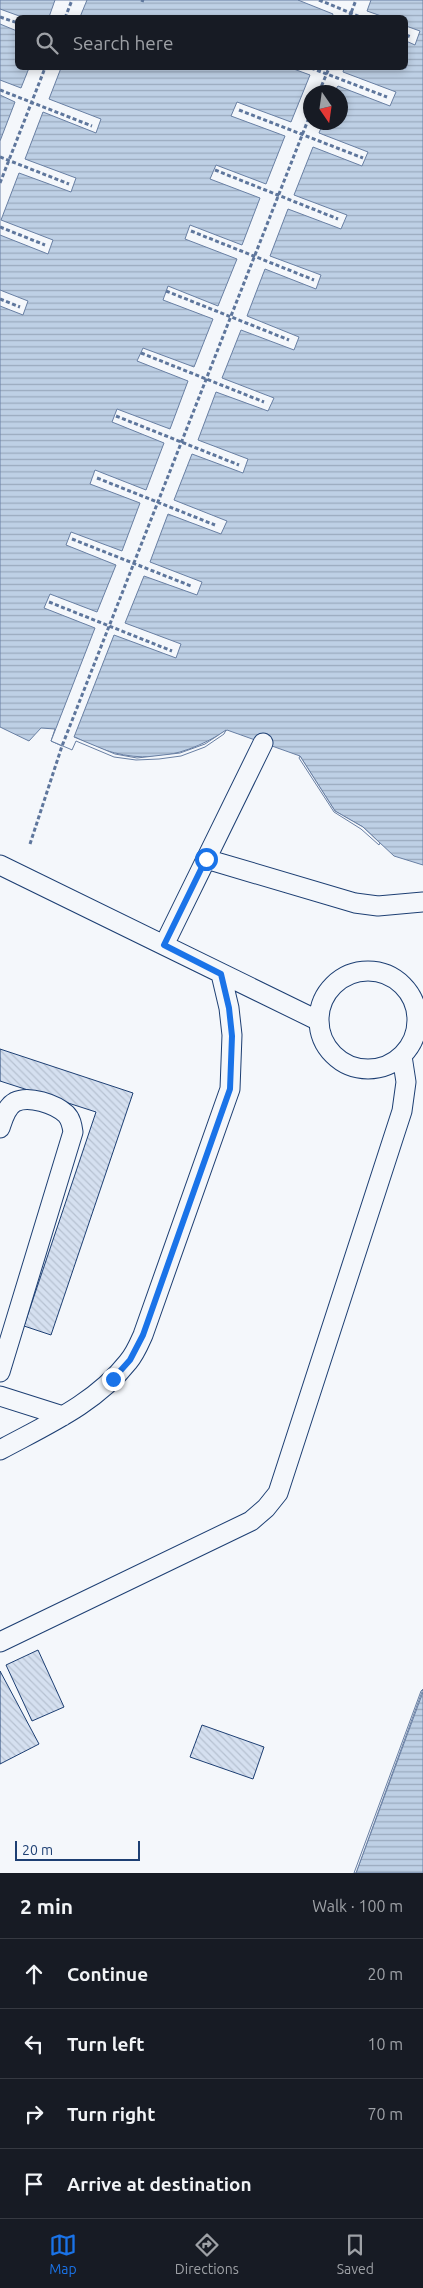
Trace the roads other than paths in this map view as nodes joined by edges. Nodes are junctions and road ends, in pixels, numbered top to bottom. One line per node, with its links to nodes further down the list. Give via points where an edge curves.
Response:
1 (263, 743): 2 (lane)
2 (206, 859): 4 (lane, via 355,903 378,906); 5 (lane)
3 (0, 865): 5 (lane)
4 (423, 902)
5 (164, 945): 6 (lane)
6 (221, 974): 7 (lane); 12 (lane, via 232,1036 230,1089 143,1335 130,1360 113,1379)
7 (319, 1020): 8 (lane, via 322,1039 333,1055 348,1066 367,1069 386,1066); 8 (lane, via 323,1001 334,984 350,974 369,970 388,975 404,986 415,1002 418,1022 414,1040)
8 (402, 1056): 14 (lane, via 406,1082 402,1111 278,1492 251,1521)
9 (0, 1128): 10 (lane, via 8,1108 24,1098 60,1110 72,1124)
10 (0, 1372)
11 (0, 1396): 12 (lane)
12 (63, 1416): 13 (lane)
13 (0, 1450)
14 (0, 1642)

